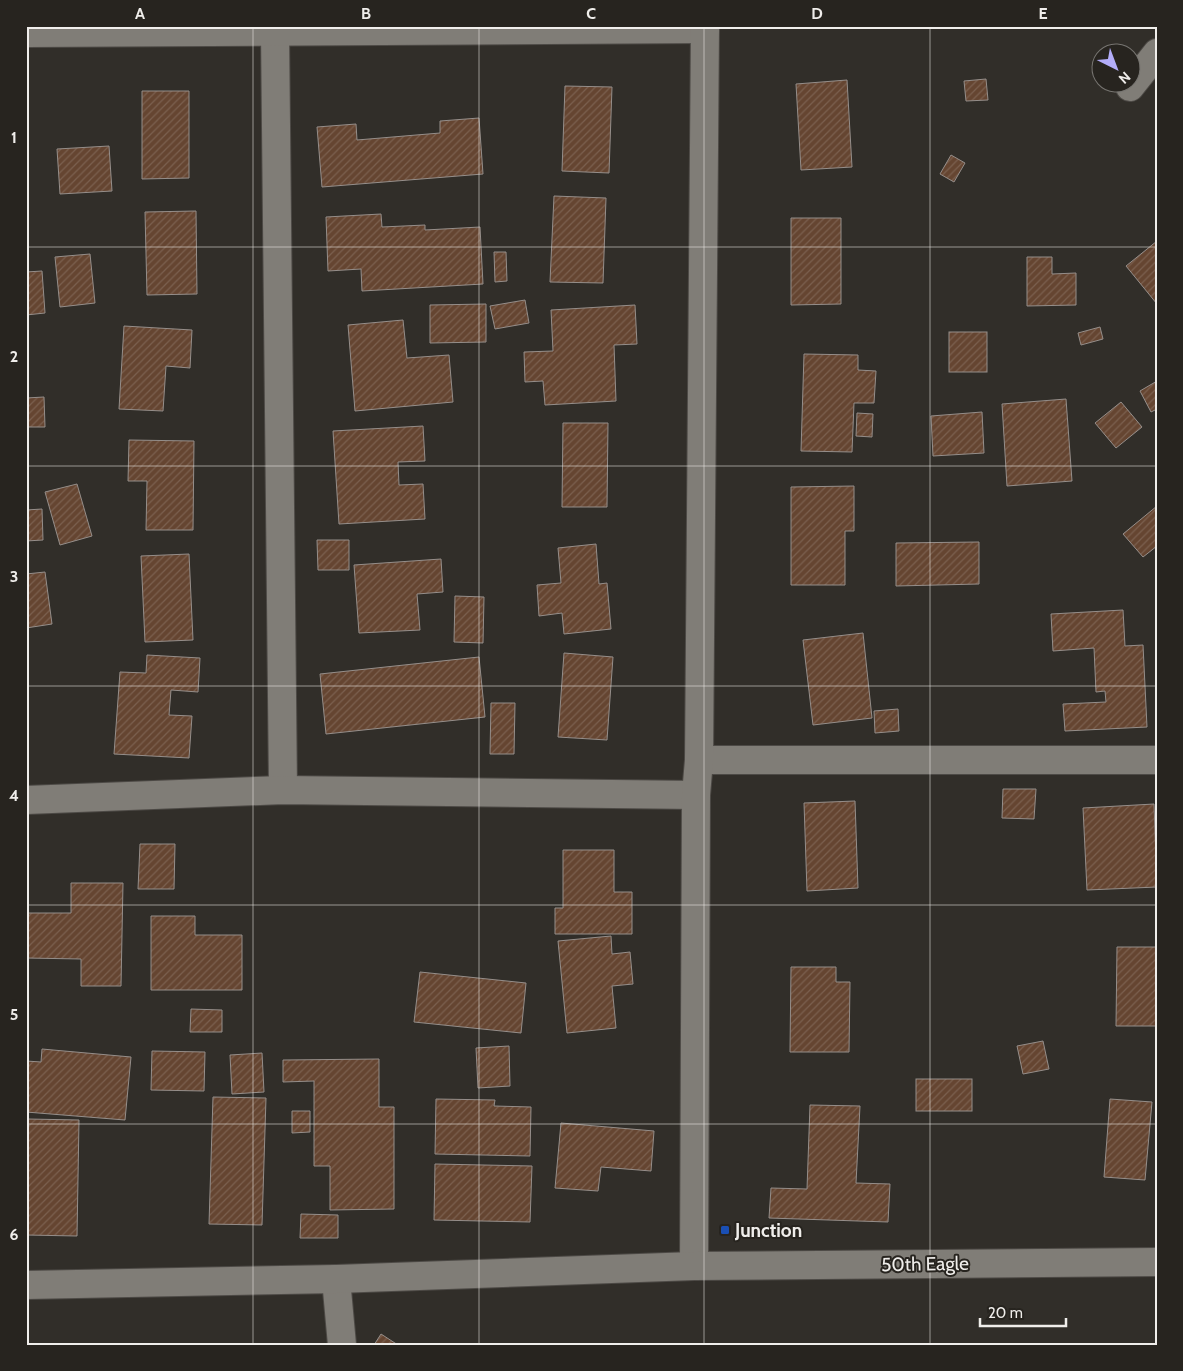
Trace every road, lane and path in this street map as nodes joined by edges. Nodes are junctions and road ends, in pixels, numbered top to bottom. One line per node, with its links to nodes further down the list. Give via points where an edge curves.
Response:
1 (705, 28): 2 (street); 7 (street)
2 (356, 29): 3 (street)
3 (276, 32): 4 (street); 9 (street)
4 (26, 33)
5 (1157, 53): 6 (street)
6 (1140, 74)
7 (699, 760): 8 (street); 10 (street)
8 (1157, 760)
9 (283, 790): 10 (street); 11 (street)
10 (696, 795): 13 (street)
11 (26, 800)
12 (1157, 1262): 13 (street, 50th Eagle)
13 (694, 1266): 14 (street, 50th Eagle)
14 (336, 1279): 15 (street, 50th Eagle); 16 (street)
15 (26, 1285)
16 (342, 1345)

